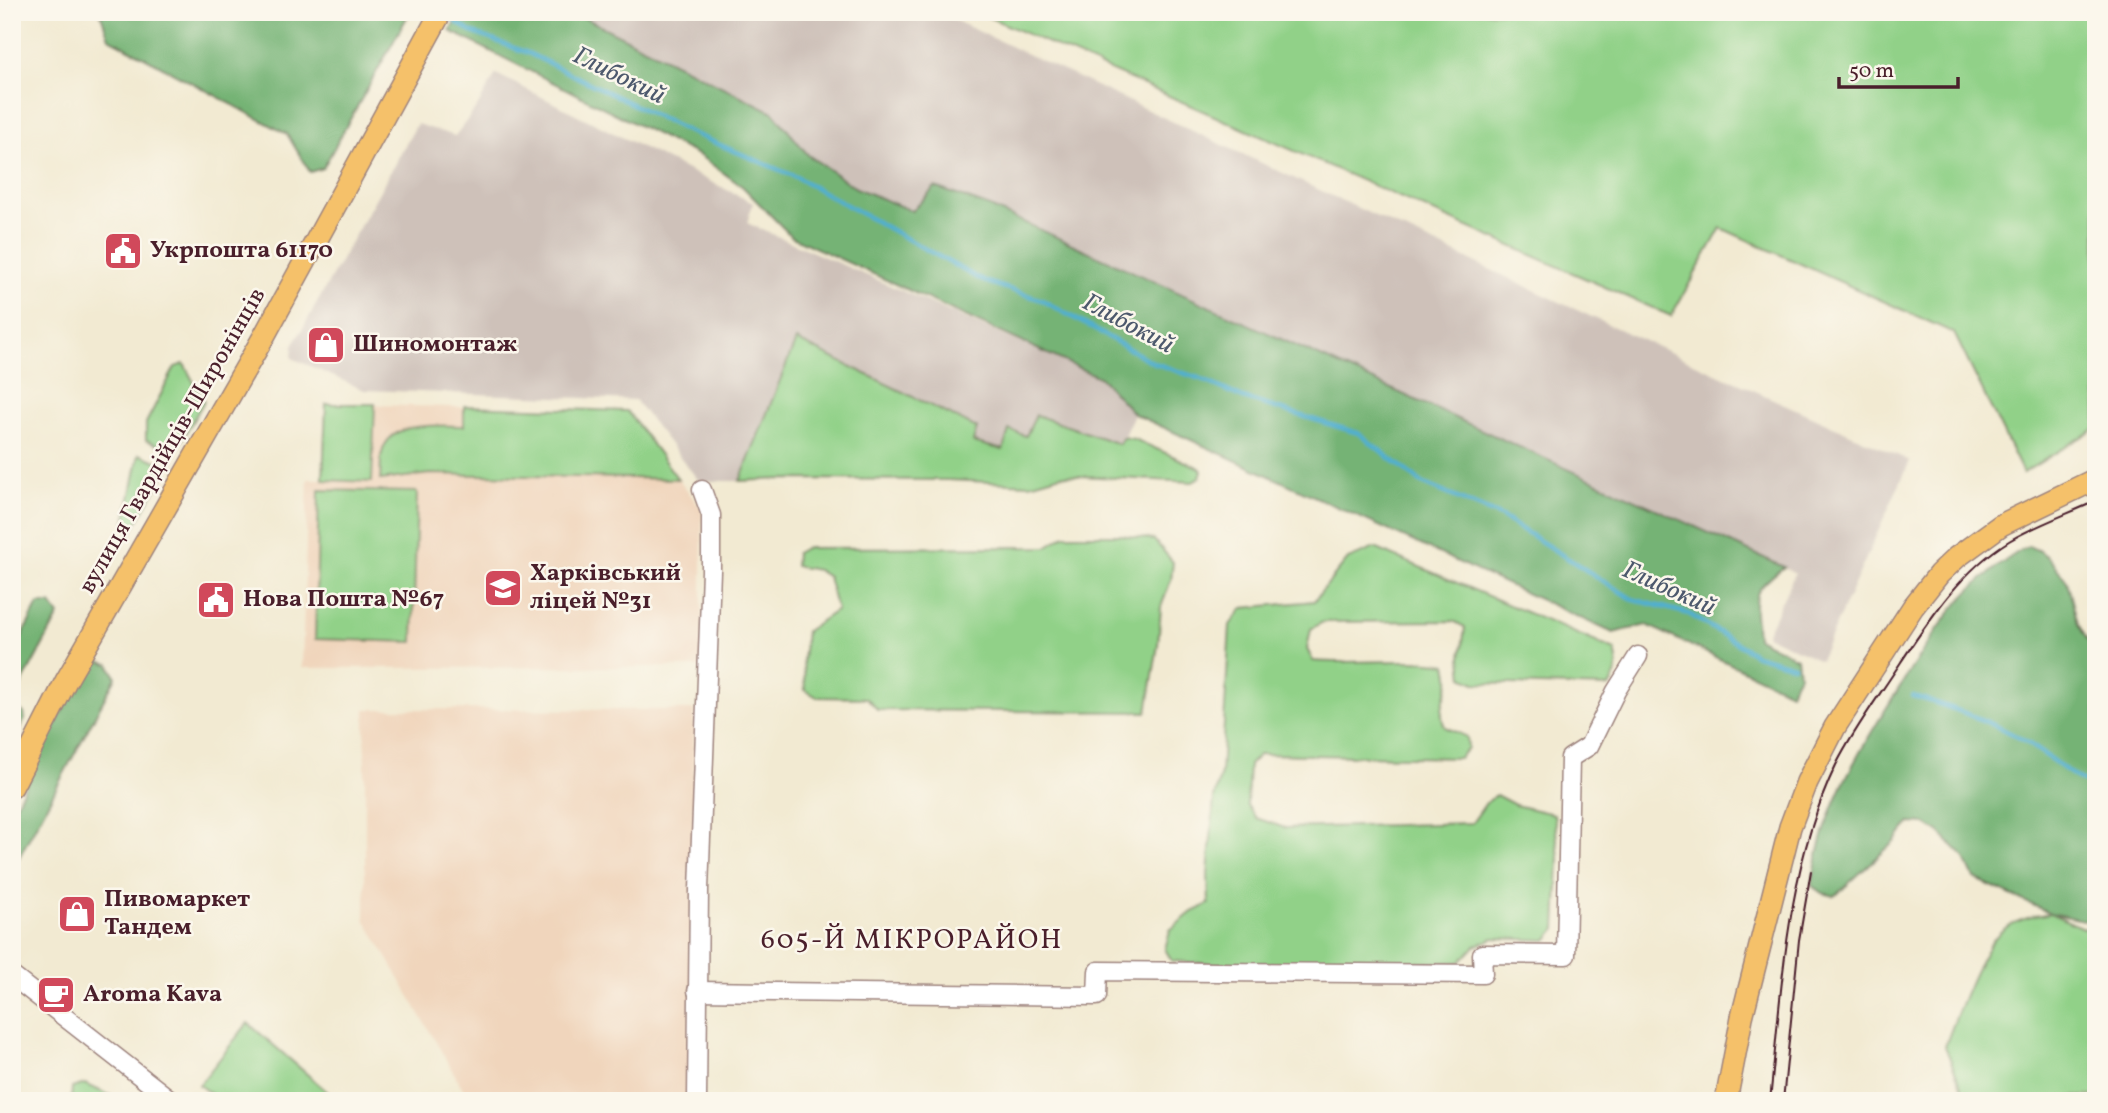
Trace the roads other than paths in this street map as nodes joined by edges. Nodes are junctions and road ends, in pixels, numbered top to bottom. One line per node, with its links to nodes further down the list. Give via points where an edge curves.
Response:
1 (441, 12): 5 (main road, вулиця Гвардійців-Широнінців, via 240,380 66,681)
2 (2096, 479): 10 (main road, via 2001,525 1957,556 1926,590 1835,727 1790,827 1745,1004)
3 (702, 490): 7 (street, via 711,515 711,571)
4 (1638, 656): 7 (street, via 1589,746 1570,758 1566,955 1482,954 1483,974 1098,971 1097,996)
5 (12, 787)
6 (12, 976): 8 (street)
7 (697, 991): 9 (street)
8 (172, 1101)
9 (697, 1101)
10 (1726, 1101)

